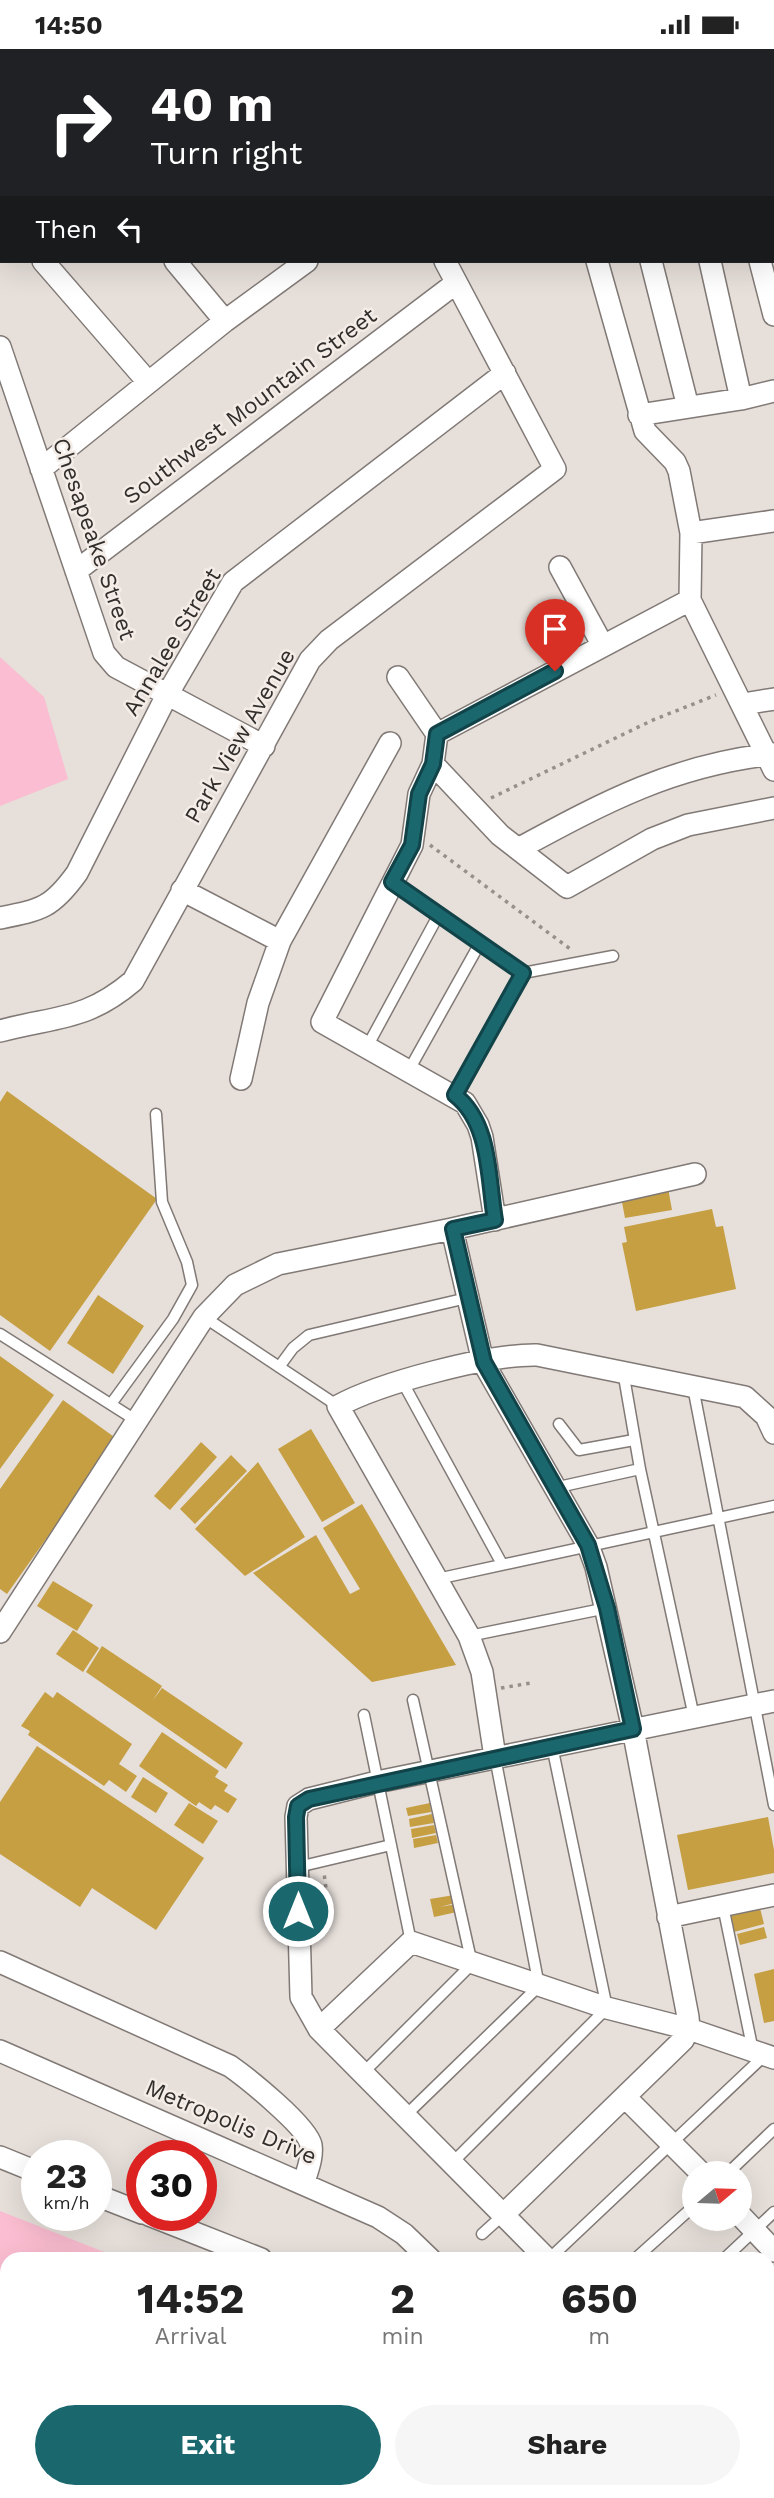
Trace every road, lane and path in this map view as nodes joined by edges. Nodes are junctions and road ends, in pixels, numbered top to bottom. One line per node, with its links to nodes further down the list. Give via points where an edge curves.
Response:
1 (45, 263): 14 (street)
2 (177, 263): 11 (street)
3 (304, 263): 11 (street)
4 (446, 263): 9 (street)
5 (598, 263): 19 (street)
6 (652, 263): 18 (street)
7 (710, 263): 17 (street)
8 (761, 263): 10 (street)
9 (456, 283): 13 (street); 24 (street, Southwest Mountain Street)
10 (774, 315)
11 (225, 321): 14 (street)
12 (0, 347): 15 (street, Chesapeake Street)
13 (505, 373): 28 (street, Annalee Street, via 233,582); 33 (street, Park View Avenue, via 555,469 329,640 310,660)
14 (148, 382): 20 (street)
15 (7, 389): 20 (street, Chesapeake Street)
16 (774, 391): 17 (street)
17 (741, 399): 18 (street)
18 (688, 407): 19 (street)
19 (639, 415): 22 (street, via 652,442 675,462)
20 (41, 469): 24 (street, Chesapeake Street)
21 (774, 521): 22 (street)
22 (691, 533): 25 (street)
23 (560, 568): 26 (street)
24 (76, 571): 28 (street, Chesapeake Street, via 104,653 116,667)
25 (690, 600): 26 (street); 29 (street)
26 (603, 646): 31 (street)
27 (398, 677): 31 (street)
28 (167, 695): 33 (street, Chesapeake Street); 43 (street, Annalee Street, via 77,873 59,898 36,911)
29 (739, 696): 30 (street); 34 (street); 36 (path, via 653,720)
30 (774, 699)
31 (437, 734): 35 (street)
32 (390, 743): 44 (street)
33 (264, 746): 41 (street, Park View Avenue)
34 (771, 759): 39 (street, via 652,781)
35 (433, 764): 36 (street); 38 (street, via 419,794)
36 (471, 808): 39 (street)
37 (774, 808): 39 (street, via 671,831 567,887)
38 (414, 834): 40 (street); 47 (path)
39 (518, 849)
40 (392, 882): 42 (lane); 50 (street, via 322,1022)
41 (182, 890): 44 (street); 49 (street, Park View Avenue, via 133,981 113,999 83,1014)
42 (439, 914): 45 (lane); 50 (lane)
43 (0, 918)
44 (279, 941): 52 (street, via 258,1003)
45 (480, 943): 48 (lane); 51 (lane)
46 (613, 957): 47 (lane)
47 (586, 960): 48 (lane)
48 (523, 973): 53 (lane)
49 (0, 1031)
50 (367, 1047): 51 (street)
51 (409, 1070): 53 (street)
52 (241, 1080)
53 (455, 1095): 56 (street, via 478,1125)
54 (156, 1114): 66 (lane, via 162,1202 192,1285)
55 (695, 1174): 56 (street)
56 (495, 1220): 57 (street)
57 (453, 1229): 58 (street); 59 (street, via 278,1264 235,1285)
58 (467, 1298): 61 (street); 62 (lane, via 309,1335)
59 (204, 1317): 62 (lane); 68 (street)
60 (0, 1334): 66 (lane)
61 (484, 1362): 63 (street, via 537,1355); 64 (street); 73 (street)
62 (279, 1367): 67 (lane)
63 (623, 1371): 65 (street); 71 (lane)
64 (402, 1381): 67 (street); 78 (lane)
65 (692, 1387): 70 (street, via 745,1398 766,1416); 75 (lane)
66 (111, 1404): 68 (lane)
67 (338, 1406): 79 (street)
68 (138, 1420): 81 (street)
69 (559, 1424): 71 (lane, via 579,1450)
70 (774, 1433)
71 (634, 1440): 72 (lane)
72 (640, 1469): 73 (lane); 76 (lane)
73 (554, 1488): 77 (street)
74 (774, 1506): 75 (lane)
75 (718, 1520): 76 (lane); 86 (lane)
76 (653, 1533): 77 (lane); 88 (lane)
77 (588, 1545): 78 (lane); 80 (street)
78 (502, 1564): 79 (lane)
79 (437, 1579): 82 (street)
80 (607, 1608): 82 (lane); 89 (street)
81 (0, 1632)
82 (469, 1636): 84 (street)
83 (531, 1683): 84 (path)
84 (485, 1691): 91 (street)
85 (413, 1700): 92 (lane)
86 (764, 1704): 88 (street); 94 (lane)
87 (364, 1715): 93 (lane)
88 (694, 1717): 89 (street)
89 (633, 1729): 90 (street); 100 (street)
90 (551, 1746): 91 (street); 106 (lane)
91 (495, 1757): 92 (street); 105 (lane)
92 (431, 1771): 93 (street); 104 (lane)
93 (377, 1782): 95 (lane); 97 (street, via 309,1799 298,1806)
94 (774, 1805)
95 (391, 1845): 96 (lane); 101 (lane)
96 (323, 1861): 97 (lane); 102 (path, via 330,1919)
97 (298, 1867): 102 (street)
98 (774, 1895): 99 (street)
99 (723, 1906): 100 (street); 110 (lane)
100 (668, 1917): 108 (street)
101 (411, 1943): 104 (street); 107 (street)
102 (299, 1957): 107 (street, via 301,1997)
103 (0, 1962): 121 (street, via 230,2066 250,2080 310,2143)
104 (472, 1964): 105 (street); 111 (lane)
105 (538, 1986): 106 (street); 113 (lane)
106 (607, 2008): 108 (street); 119 (lane)
107 (319, 2029): 111 (street)
108 (689, 2029): 110 (street); 112 (street)
109 (0, 2051): 121 (street, Metropolis Drive)
110 (764, 2055): 115 (lane)
111 (363, 2073): 113 (street)
112 (626, 2098): 115 (street); 123 (street)
113 (404, 2116): 119 (street)
114 (774, 2129): 118 (lane)
115 (670, 2143): 117 (street); 134 (lane)
116 (0, 2157): 120 (street)
117 (689, 2161)
118 (741, 2161)
119 (452, 2164): 123 (street)
120 (21, 2166)
121 (304, 2182): 132 (street, Metropolis Drive, via 378,2217)
122 (774, 2212): 125 (lane)
123 (503, 2215): 129 (lane); 133 (street)
124 (682, 2217): 135 (lane)
125 (752, 2220)
126 (752, 2227): 130 (street)
127 (190, 2231): 131 (street)
128 (741, 2231): 136 (lane)
129 (482, 2234)
130 (774, 2251)
131 (243, 2252)
132 (423, 2252)
133 (541, 2252)
134 (555, 2252)
135 (643, 2252)
136 (728, 2252)

